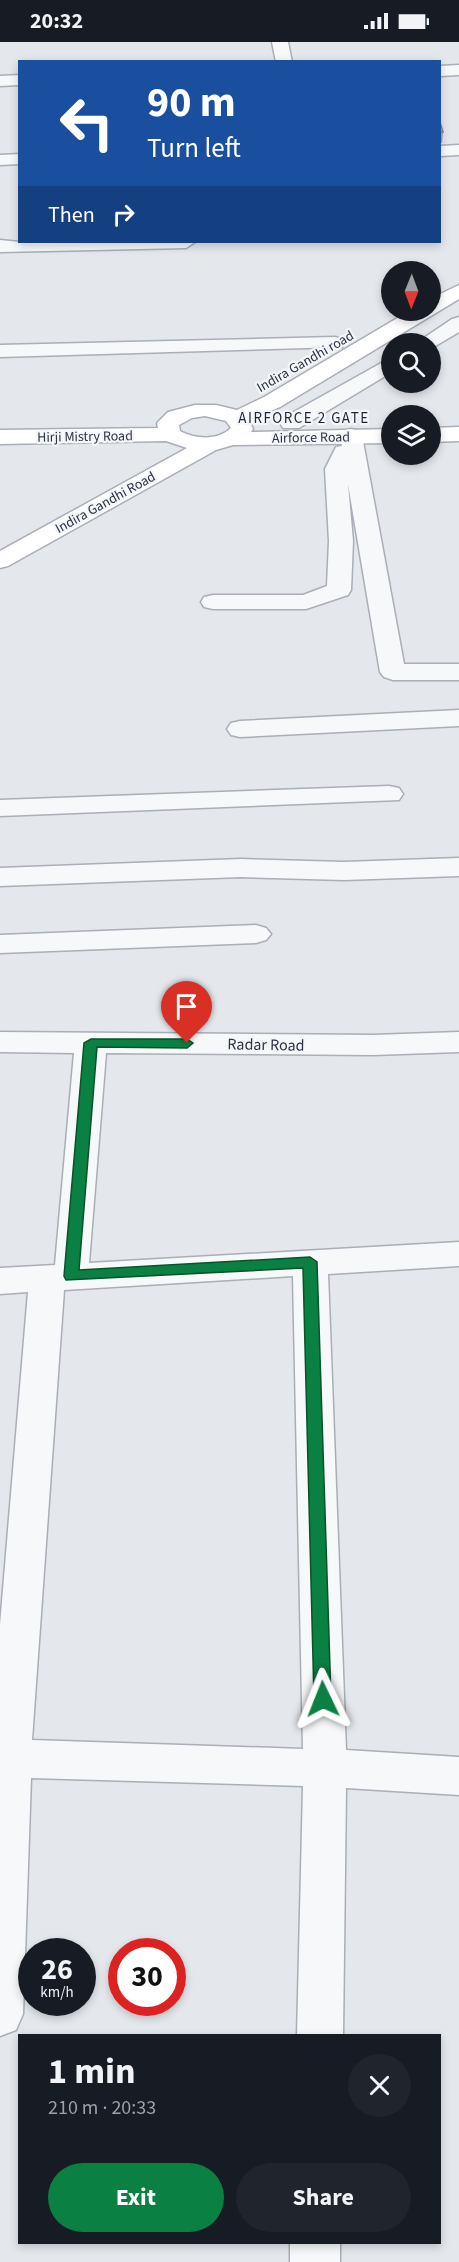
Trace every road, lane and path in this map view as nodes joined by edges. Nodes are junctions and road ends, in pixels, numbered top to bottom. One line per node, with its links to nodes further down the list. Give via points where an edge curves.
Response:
1 (280, 42): 2 (street)
2 (284, 60)
3 (459, 70): 4 (street)
4 (441, 71)
5 (18, 80): 6 (street)
6 (0, 81)
7 (459, 150): 8 (street)
8 (441, 151)
9 (18, 159): 10 (street)
10 (0, 160)
11 (140, 243): 12 (street)
12 (0, 246)
13 (459, 272): 14 (main road)
14 (441, 282)
15 (459, 291): 16 (main road)
16 (441, 302)
17 (381, 316): 21 (main road, Indira Gandhi road)
18 (408, 321): 28 (main road, Indira Gandhi road)
19 (459, 323): 20 (street)
20 (441, 334)
21 (335, 343): 22 (street); 28 (main road, Indira Gandhi road)
22 (0, 351)
23 (381, 370): 27 (street)
24 (441, 421): 25 (main road)
25 (459, 421)
26 (381, 422): 27 (main road, Airforce Road)
27 (291, 423): 28 (main road, Airforce Road)
28 (228, 427): 30 (main road); 30 (main road, via 182,414); 33 (main road, Airforce Road); 39 (main road, Indira Gandhi Road)
29 (0, 428): 30 (main road, Hirji Mistry Road)
30 (172, 432): 35 (main road, Hirji Mistry Road); 36 (main road, Indira Gandhi Road)
31 (459, 434): 32 (main road)
32 (441, 435)
33 (351, 436): 34 (main road, Airforce Road); 40 (street, via 336,469 341,541 339,590 306,602); 41 (street, via 393,672)
34 (381, 436)
35 (0, 437)
36 (147, 454)
37 (20, 525): 38 (main road)
38 (0, 537)
39 (0, 561)
40 (213, 602)
41 (459, 672)
42 (459, 718): 43 (street)
43 (240, 729)
44 (389, 794): 45 (street)
45 (0, 808)
46 (459, 867): 47 (street, via 344,871 241,868)
47 (0, 877)
48 (256, 934): 49 (street)
49 (0, 944)
50 (0, 1042): 52 (street, Radar Road)
51 (459, 1042): 52 (street, Radar Road, via 373,1046)
52 (91, 1043): 55 (street)
53 (459, 1254): 54 (street)
54 (310, 1262): 55 (street); 58 (street)
55 (59, 1277): 56 (street); 57 (street)
56 (0, 1281)
57 (5, 1758): 58 (street); 60 (street)
58 (325, 1768): 59 (street); 61 (street)
59 (459, 1776)
60 (0, 2014)
61 (320, 2034)
62 (315, 2244): 63 (street)
63 (315, 2262)

